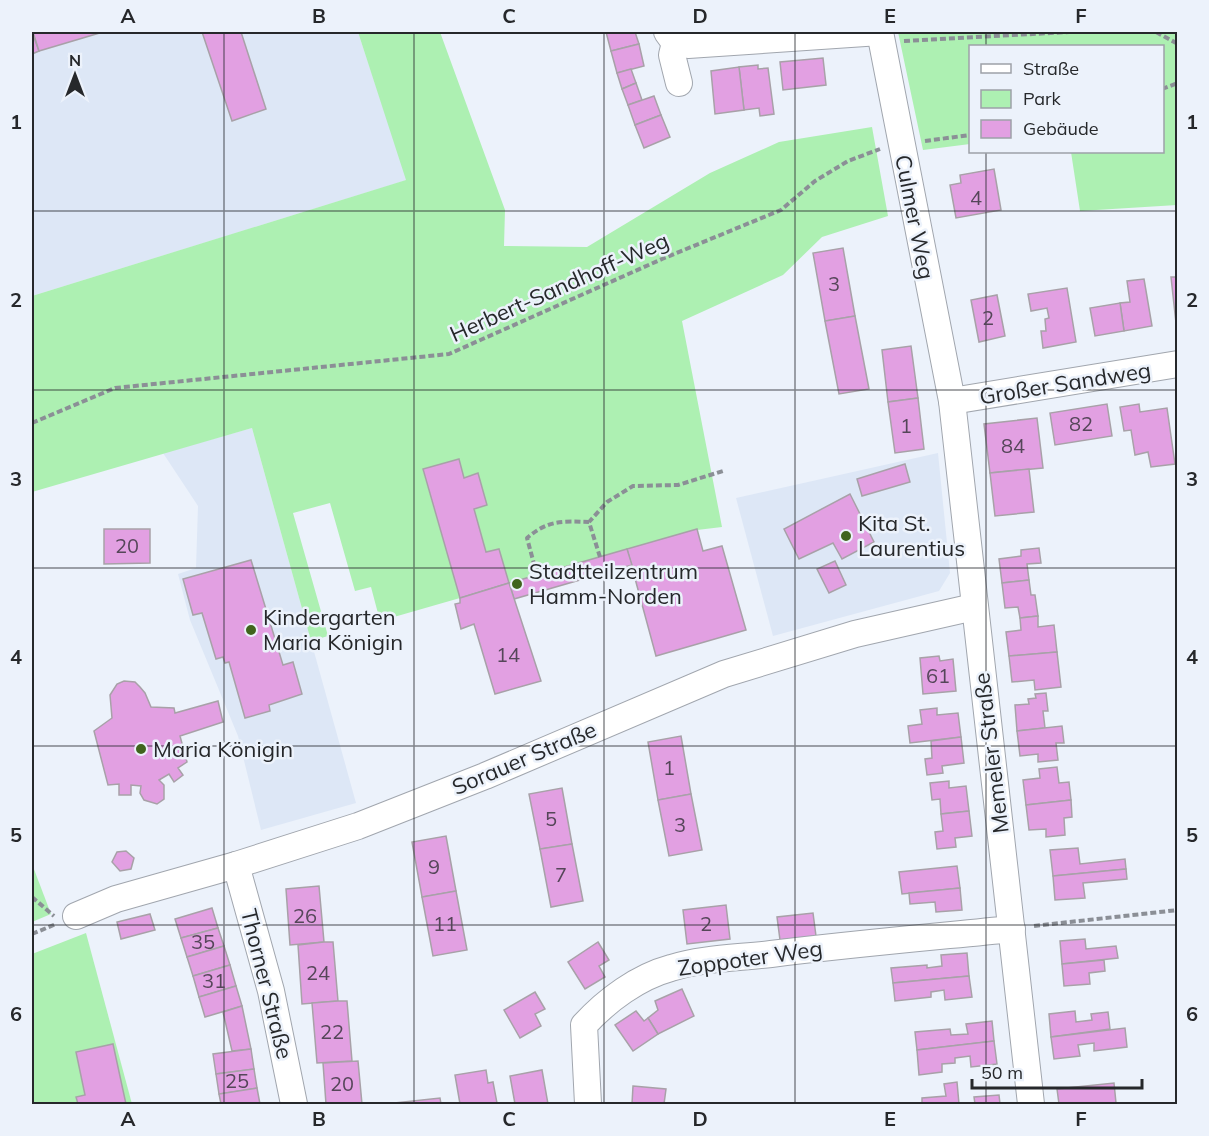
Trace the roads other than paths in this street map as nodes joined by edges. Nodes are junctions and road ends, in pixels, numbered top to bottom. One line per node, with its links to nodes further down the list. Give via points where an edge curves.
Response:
1 (671, 37): 2 (street, via 688,45); 3 (street)
2 (881, 37): 5 (street, Culmer Weg)
3 (679, 83)
4 (1178, 364): 5 (street, Großer Sandweg)
5 (952, 401): 6 (street, Memeler Straße)
6 (974, 607): 7 (street, Sorauer Straße, via 855,634 724,674 369,822); 9 (street, Memeler Straße)
7 (236, 865): 8 (street, Sorauer Straße, via 116,899); 10 (street, Thorner Straße, via 271,991)
8 (69, 919)
9 (1012, 929): 11 (street, Zoppoter Weg, via 791,951 672,967 654,974 624,991 584,1025); 12 (street, Memeler Straße)
10 (294, 1104)
11 (588, 1104)
12 (1031, 1104)

